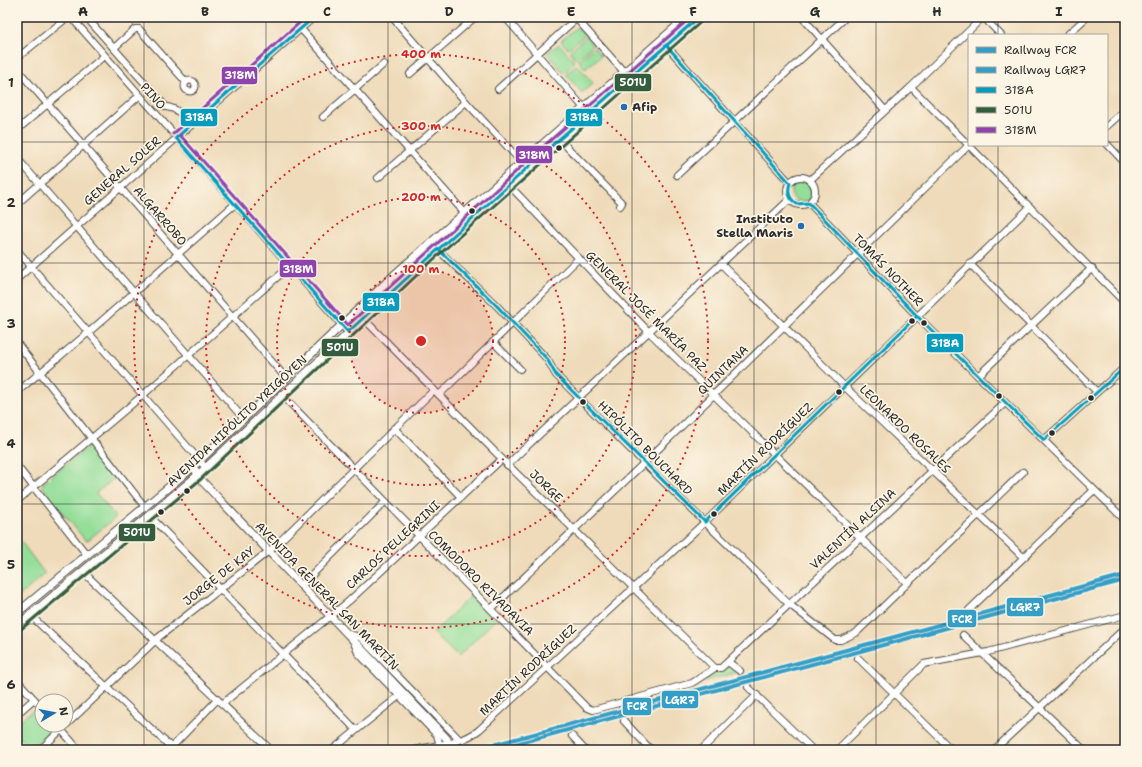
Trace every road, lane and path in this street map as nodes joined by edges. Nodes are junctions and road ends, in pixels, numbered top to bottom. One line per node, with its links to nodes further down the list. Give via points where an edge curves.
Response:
1 (69, 17): 23 (street, PINO); 24 (street)
2 (87, 17): 21 (street)
3 (314, 17): 15 (street, GENERAL SOLER)
4 (392, 17): 25 (street)
5 (475, 17): 25 (street)
6 (505, 17): 22 (street)
7 (699, 17): 14 (main road, AVENIDA HIPÓLITO YRIGOYEN)
8 (802, 17): 18 (street)
9 (846, 17): 18 (street)
10 (983, 17): 16 (street); 31 (street)
11 (1087, 17): 17 (street)
12 (576, 18): 22 (street); 28 (street)
13 (683, 18): 14 (street); 19 (main road, AVENIDA HIPÓLITO YRIGOYEN)
14 (688, 26): 20 (main road, AVENIDA HIPÓLITO YRIGOYEN)
15 (301, 29): 32 (street); 42 (street, GENERAL SOLER)
16 (1000, 34)
17 (1068, 34)
18 (822, 39): 38 (street); 41 (street)
19 (661, 40): 20 (street); 28 (main road, AVENIDA HIPÓLITO YRIGOYEN)
20 (666, 45): 41 (street); 55 (main road, AVENIDA HIPÓLITO YRIGOYEN)
21 (114, 48): 30 (street, via 135,29 139,29); 42 (street, via 166,107 178,110)
22 (536, 55): 33 (street); 37 (street)
23 (104, 56): 34 (street, PINO); 36 (street)
24 (17, 58)
25 (428, 58): 29 (street); 35 (street)
26 (384, 64): 32 (street)
27 (17, 69): 36 (street, ALGARROBO)
28 (624, 72): 37 (main road, AVENIDA HIPÓLITO YRIGOYEN)
29 (410, 74)
30 (186, 82)
31 (911, 87): 38 (street); 47 (street)
32 (354, 89): 40 (street); 51 (street)
33 (498, 89)
34 (139, 96): 45 (street, PINO); 46 (street)
35 (466, 102): 51 (street); 53 (street)
36 (48, 105): 44 (street); 46 (street, ALGARROBO)
37 (583, 107): 53 (main road, AVENIDA HIPÓLITO YRIGOYEN)
38 (885, 110): 58 (street)
39 (1125, 110): 43 (street)
40 (323, 117)
41 (735, 122): 56 (street); 59 (street)
42 (191, 125): 45 (street, GENERAL SOLER)
43 (1108, 125)
44 (17, 130)
45 (176, 138): 62 (street, GENERAL SOLER); 66 (street, PINO)
46 (83, 145): 60 (street); 62 (street, ALGARROBO)
47 (968, 145)
48 (1108, 145): 54 (street)
49 (969, 146): 68 (street); 76 (street, QUINTANA)
50 (567, 147): 67 (street, via 622,203)
51 (409, 150): 57 (street); 69 (street)
52 (17, 158): 60 (street)
53 (522, 163): 55 (street); 69 (main road, AVENIDA HIPÓLITO YRIGOYEN)
54 (1125, 163)
55 (528, 169): 61 (main road, AVENIDA HIPÓLITO YRIGOYEN)
56 (677, 175)
57 (378, 178)
58 (810, 180): 59 (street, via 802,177); 64 (street, via 815,190 814,197)
59 (790, 183): 63 (street)
60 (39, 184): 65 (street); 71 (street)
61 (509, 185): 70 (main road, AVENIDA HIPÓLITO YRIGOYEN); 77 (street, GENERAL JOSÉ MARÍA PAZ)
62 (120, 187): 71 (street, GENERAL SOLER); 75 (street, ALGARROBO)
63 (790, 199): 64 (street, via 801,205); 79 (street)
64 (809, 203): 76 (street, TOMÁS NOTHER)
65 (17, 204)
66 (235, 204): 75 (street); 81 (street, PINO)
67 (620, 206)
68 (1030, 207): 78 (street, MARTÍN RODRÍGUEZ); 82 (street)
69 (466, 212): 70 (street); 72 (main road, AVENIDA HIPÓLITO YRIGOYEN)
70 (471, 220): 73 (main road, AVENIDA HIPÓLITO YRIGOYEN)
71 (76, 227): 80 (street, GENERAL SOLER); 84 (street)
72 (431, 243): 73 (street, HIPÓLITO BOUCHARD); 90 (main road, AVENIDA HIPÓLITO YRIGOYEN)
73 (438, 249): 88 (main road, AVENIDA HIPÓLITO YRIGOYEN); 89 (street, HIPÓLITO BOUCHARD)
74 (17, 250): 80 (street)
75 (178, 253): 84 (street); 86 (street, ALGARROBO)
76 (857, 254): 87 (street, TOMÁS NOTHER); 92 (street, QUINTANA)
77 (579, 258): 89 (street); 95 (street, GENERAL JOSÉ MARÍA PAZ)
78 (970, 264): 87 (street, MARTÍN RODRÍGUEZ); 91 (street)
79 (722, 265): 92 (street, LEONARDO ROSALES); 95 (street)
80 (32, 266): 83 (street, GENERAL SOLER); 93 (street)
81 (290, 266): 86 (street); 90 (street, PINO)
82 (1092, 268): 85 (street); 91 (street)
83 (17, 279)
84 (133, 293): 93 (street); 98 (street)
85 (1125, 303)
86 (232, 315): 98 (street); 103 (street, ALGARROBO)
87 (917, 316): 102 (street, TOMÁS NOTHER); 104 (street, MARTÍN RODRÍGUEZ)
88 (362, 318): 94 (main road, AVENIDA HIPÓLITO YRIGOYEN); 105 (street, JORGE)
89 (512, 323): 96 (street); 112 (street, HIPÓLITO BOUCHARD, via 547,359 556,375)
90 (341, 325): 94 (street, PINO); 103 (main road, AVENIDA HIPÓLITO YRIGOYEN)
91 (1032, 326): 102 (street); 107 (street)
92 (783, 327): 104 (street, LEONARDO ROSALES); 109 (street, QUINTANA)
93 (89, 332): 101 (street); 110 (street)
94 (348, 332): 108 (main road, AVENIDA HIPÓLITO YRIGOYEN)
95 (650, 332): 109 (street, GENERAL JOSÉ MARÍA PAZ); 112 (street)
96 (493, 342): 100 (street); 111 (street)
97 (17, 343): 101 (street)
98 (188, 355): 110 (street); 114 (street)
99 (1125, 367): 107 (street)
100 (520, 369)
101 (40, 372): 106 (street); 116 (street)
102 (978, 376): 113 (street, TOMÁS NOTHER)
103 (286, 378): 114 (main road, AVENIDA HIPÓLITO YRIGOYEN)
104 (844, 386): 118 (street, MARTÍN RODRÍGUEZ); 127 (street, LEONARDO ROSALES)
105 (434, 390): 111 (street, JORGE); 115 (street, JORGE DE KAY)
106 (17, 392)
107 (1097, 392): 117 (street)
108 (281, 394): 125 (main road, AVENIDA HIPÓLITO YRIGOYEN); 126 (street, COMODORO RIVADAVIA)
109 (714, 394): 118 (street, GENERAL JOSÉ MARÍA PAZ); 121 (street, QUINTANA)
110 (143, 395): 116 (street); 120 (street)
111 (439, 395): 119 (street, JORGE)
112 (578, 397): 121 (street, HIPÓLITO BOUCHARD); 122 (street)
113 (1005, 403): 117 (street, TOMÁS NOTHER); 127 (street, VALENTÍN ALSINA)
114 (243, 418): 120 (main road, AVENIDA HIPÓLITO YRIGOYEN)
115 (394, 428): 126 (street, JORGE DE KAY); 132 (street)
116 (91, 438): 130 (street); 135 (street)
117 (1044, 440): 131 (street, TOMÁS NOTHER)
118 (776, 454): 139 (street, MARTÍN RODRÍGUEZ); 142 (street, GENERAL JOSÉ MARÍA PAZ)
119 (502, 459): 122 (street, JORGE); 132 (street, CARLOS PELLEGRINI)
120 (200, 461): 124 (main road, AVENIDA HIPÓLITO YRIGOYEN); 125 (street)
121 (644, 463): 139 (street, HIPÓLITO BOUCHARD); 140 (street, QUINTANA)
122 (507, 465): 140 (street, JORGE)
123 (17, 466): 130 (street)
124 (194, 466): 129 (main road, AVENIDA GENERAL SAN MARTÍN); 135 (main road, AVENIDA HIPÓLITO YRIGOYEN)
125 (206, 468): 129 (main road, AVENIDA HIPÓLITO YRIGOYEN)
126 (353, 468): 134 (street, COMODORO RIVADAVIA); 143 (street, JORGE DE KAY)
127 (932, 470): 136 (street, LEONARDO ROSALES); 142 (street, VALENTÍN ALSINA)
128 (1023, 472): 136 (street)
129 (198, 474): 137 (main road, AVENIDA HIPÓLITO YRIGOYEN); 143 (main road, AVENIDA GENERAL SAN MARTÍN)
130 (33, 487): 133 (street); 144 (street)
131 (1094, 490): 138 (street, TOMÁS NOTHER); 145 (street)
132 (461, 497): 141 (street, CARLOS PELLEGRINI)
133 (17, 501)
134 (385, 502): 141 (street, COMODORO RIVADAVIA); 148 (street)
135 (144, 507): 144 (main road, AVENIDA HIPÓLITO YRIGOYEN)
136 (978, 515): 145 (street, LEONARDO ROSALES); 147 (street)
137 (150, 516): 146 (main road, AVENIDA HIPÓLITO YRIGOYEN); 149 (street)
138 (1125, 520)
139 (705, 522): 150 (street, MARTÍN RODRÍGUEZ); 151 (street, HIPÓLITO BOUCHARD)
140 (575, 529): 150 (street, JORGE); 152 (street, QUINTANA)
141 (419, 536): 152 (street, COMODORO RIVADAVIA); 157 (street, CARLOS PELLEGRINI)
142 (860, 538): 147 (street, GENERAL JOSÉ MARÍA PAZ); 151 (street, VALENTÍN ALSINA)
143 (268, 552): 148 (main road, AVENIDA GENERAL SAN MARTÍN); 149 (street, JORGE DE KAY)
144 (87, 555): 154 (main road, AVENIDA HIPÓLITO YRIGOYEN)
145 (1023, 557): 153 (street)
146 (83, 572): 155 (main road, AVENIDA HIPÓLITO YRIGOYEN); 162 (street)
147 (907, 583): 151 (street, HIPÓLITO BOUCHARD, via 856,633 837,640)
148 (301, 586): 157 (main road, AVENIDA GENERAL SAN MARTÍN)
149 (220, 589): 162 (street, JORGE DE KAY); 164 (street)
150 (633, 589): 167 (street, MARTÍN RODRÍGUEZ); 168 (street, JORGE)
151 (789, 604): 166 (street, VALENTÍN ALSINA)
152 (491, 609): 167 (street, COMODORO RIVADAVIA)
153 (969, 610)
154 (17, 613)
155 (30, 615): 158 (main road, AVENIDA HIPÓLITO YRIGOYEN); 171 (street)
156 (1125, 615): 163 (street)
157 (331, 616): 161 (main road, AVENIDA GENERAL SAN MARTÍN); 164 (street, CARLOS PELLEGRINI)
158 (17, 626)
159 (1125, 628): 178 (street)
160 (963, 635): 163 (street)
161 (351, 636): 175 (street, via 358,652); 186 (main road, AVENIDA GENERAL SAN MARTÍN); 186 (street, via 360,637)
162 (155, 640): 171 (street, JORGE DE KAY); 177 (street)
163 (982, 653): 173 (street, via 924,664); 178 (street)
164 (284, 655): 177 (street, CARLOS PELLEGRINI); 182 (street)
165 (858, 658): 173 (street)
166 (728, 662): 168 (street, VALENTÍN ALSINA, via 721,668); 169 (street)
167 (548, 666): 168 (street, COMODORO RIVADAVIA, via 586,707 593,710 692,683); 186 (street, MARTÍN RODRÍGUEZ, via 479,730)
168 (715, 668)
169 (740, 671)
170 (17, 680): 176 (street)
171 (105, 687): 180 (street, JORGE DE KAY); 188 (street)
172 (748, 687): 174 (street)
173 (894, 694): 198 (street); 199 (street)
174 (757, 695): 196 (street); 197 (street)
175 (399, 696): 182 (street); 187 (street, via 437,735)
176 (34, 699): 179 (street)
177 (219, 702): 188 (street, CARLOS PELLEGRINI); 191 (street)
178 (1038, 708): 200 (street); 201 (street)
179 (17, 714)
180 (74, 715)
181 (624, 721): 195 (street)
182 (356, 730): 192 (street)
183 (56, 733): 189 (street, JORGE DE KAY)
184 (67, 733): 190 (street)
185 (572, 736): 194 (street)
186 (453, 740): 187 (street, MARTÍN RODRÍGUEZ)
187 (440, 746): 193 (street, MARTÍN RODRÍGUEZ)
188 (171, 749)
189 (40, 750)
190 (79, 750)
191 (272, 750)
192 (332, 750)
193 (414, 750)
194 (585, 750)
195 (651, 750)
196 (701, 750)
197 (813, 750)
198 (837, 750)
199 (952, 750)
200 (994, 750)
201 (1084, 750)

